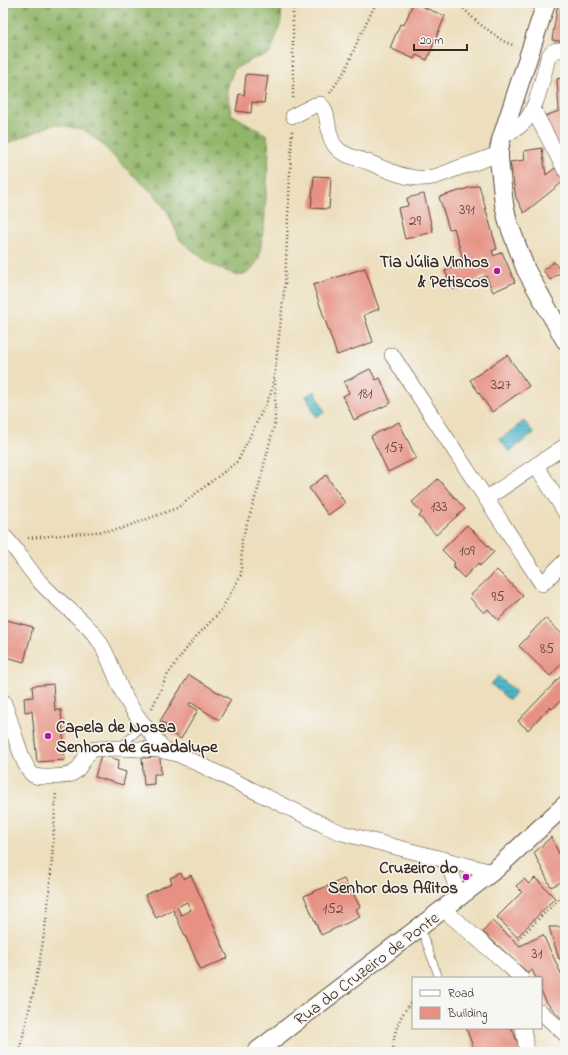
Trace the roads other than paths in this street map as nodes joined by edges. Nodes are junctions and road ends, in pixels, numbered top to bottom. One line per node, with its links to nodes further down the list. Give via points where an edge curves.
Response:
1 (546, 3): 5 (street)
2 (565, 51): 3 (street, via 556,50 548,58)
3 (533, 109): 5 (street, via 519,127); 7 (street)
4 (293, 116): 6 (street, via 315,105 321,105 325,111 331,140 338,150 402,175 418,178 430,178)
5 (503, 135): 6 (street)
6 (499, 154): 8 (street, via 505,210 520,257 529,278)
7 (565, 170)
8 (565, 340)
9 (392, 355): 12 (street)
10 (565, 446): 11 (street)
11 (536, 465): 12 (street); 13 (street)
12 (487, 498): 15 (street, via 542,584)
13 (565, 512)
14 (5, 538): 17 (street, via 41,583 98,639 129,706)
15 (565, 560)
16 (3, 701): 18 (street, via 27,769 37,776 69,775 75,772 92,750)
17 (144, 725): 18 (lane); 19 (street)
18 (118, 748): 19 (street)
19 (165, 751): 21 (street, via 197,763 335,830)
20 (565, 805): 22 (street, Rua do Cruzeiro de Ponte)
21 (443, 859): 22 (street); 23 (street, via 454,877)
22 (492, 872): 23 (street, Rua do Cruzeiro de Ponte)
23 (458, 898): 24 (street, Rua do Cruzeiro de Ponte)
24 (443, 909): 25 (street, Rua do Cruzeiro de Ponte); 26 (street)
25 (420, 927): 27 (lane); 31 (street, Rua do Cruzeiro de Ponte)
26 (517, 976)
27 (439, 977)
28 (542, 1013): 30 (street)
29 (523, 1029): 32 (street)
30 (565, 1034)
31 (256, 1052)
32 (527, 1052)

